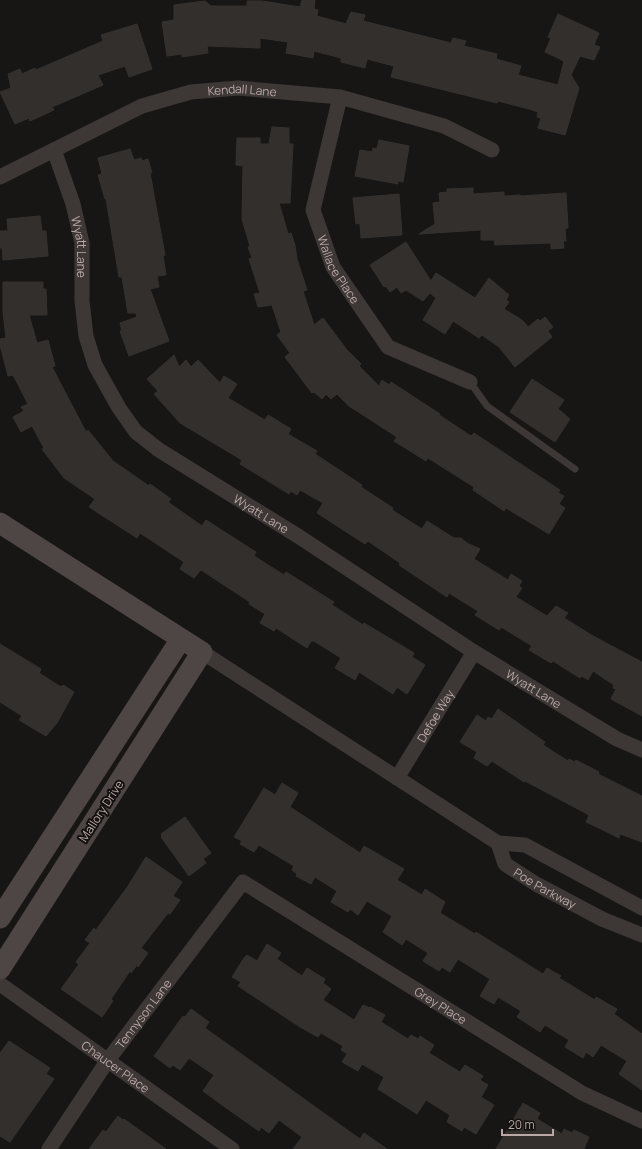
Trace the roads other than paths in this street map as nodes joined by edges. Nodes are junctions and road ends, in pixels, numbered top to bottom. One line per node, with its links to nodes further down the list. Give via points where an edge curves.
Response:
1 (340, 97): 2 (street, Kendall Lane, via 238,88 191,92 142,106); 3 (street, Kendall Lane, via 444,126); 5 (street, Wallace Place, via 313,210 333,267 388,347)
2 (54, 150): 4 (street, Kendall Lane); 10 (street, Wyatt Lane, via 73,204 82,243 82,302 86,336 95,365 136,432 159,450 298,536)
3 (492, 150)
4 (0, 177)
5 (470, 382): 6 (lane, via 487,406)
6 (575, 469)
7 (0, 523): 8 (main road)
8 (181, 639): 9 (main road); 16 (main road)
9 (202, 652): 12 (street); 18 (main road, Mallory Drive)
10 (474, 652): 11 (street, Wyatt Lane, via 618,739); 12 (street, Defoe Way)
11 (642, 750)
12 (397, 778): 13 (street)
13 (498, 843): 15 (street, via 525,845); 17 (street, Poe Parkway, via 505,864 517,872 587,912)
14 (243, 882): 20 (street, Tennyson Lane); 21 (street, Grey Place, via 582,1093)
15 (642, 908)
16 (0, 918)
17 (642, 935)
18 (0, 969)
19 (0, 984): 20 (street, Chaucer Place)
20 (108, 1060): 22 (street, Tennyson Lane); 23 (street, Chaucer Place)
21 (642, 1120)
22 (49, 1149)
23 (232, 1149)

